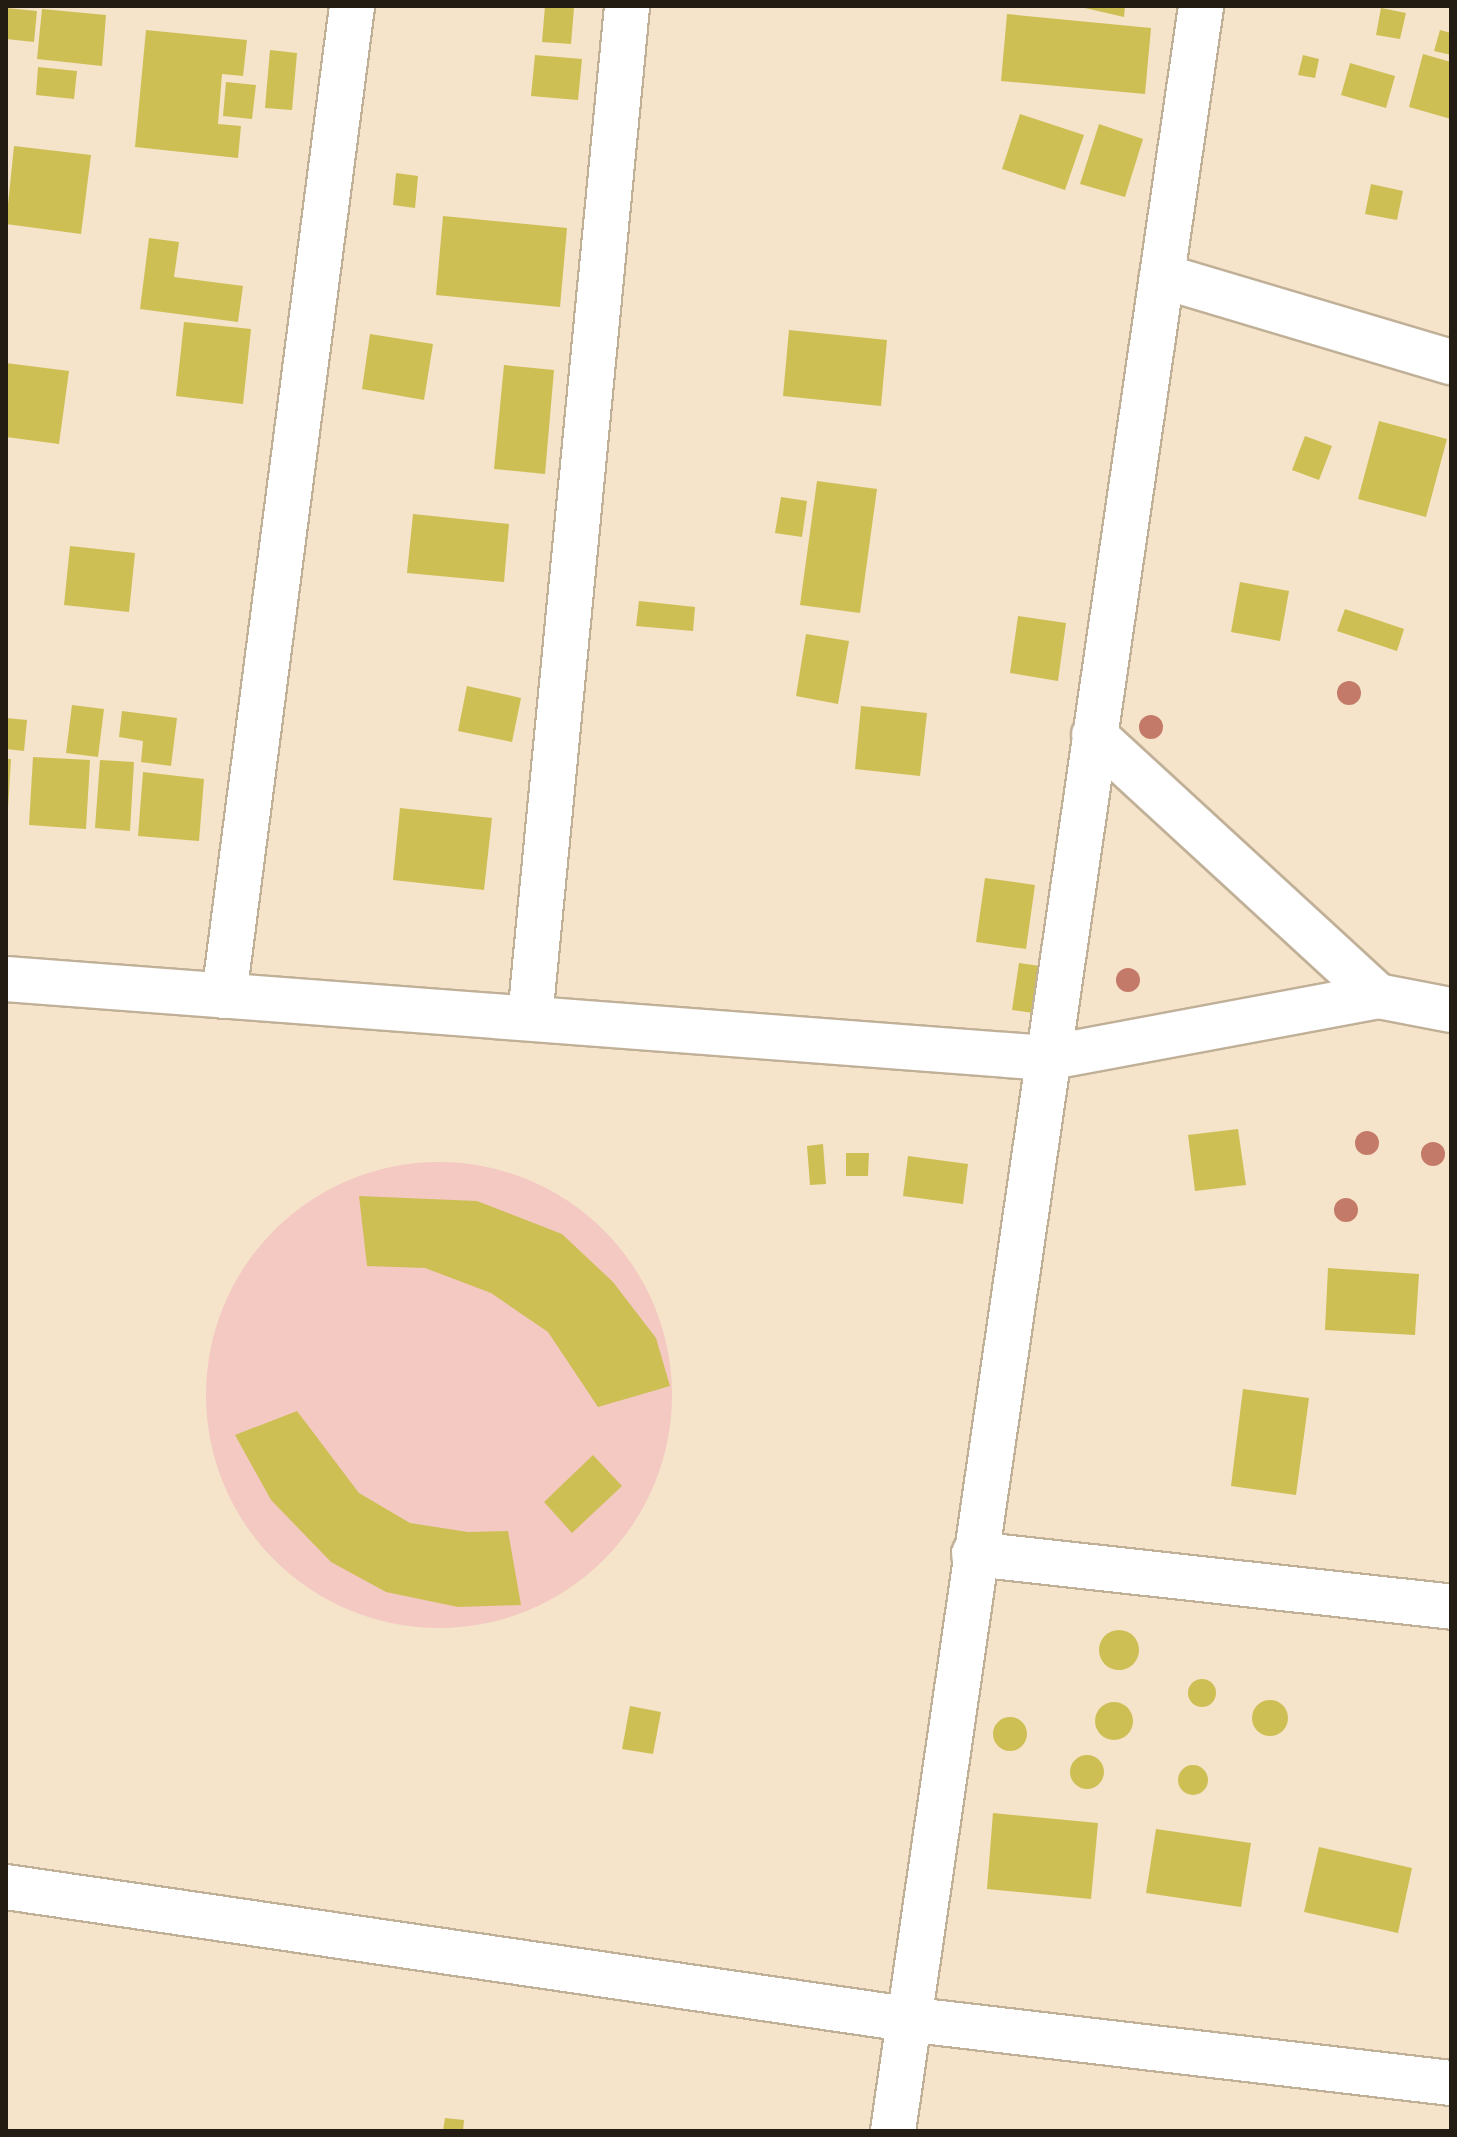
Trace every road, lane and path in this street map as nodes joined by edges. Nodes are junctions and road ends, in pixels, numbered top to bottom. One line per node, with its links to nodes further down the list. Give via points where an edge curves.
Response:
1 (352, 6): 8 (street)
2 (627, 6): 11 (street)
3 (1201, 6): 4 (street)
4 (1162, 276): 5 (street); 6 (street)
5 (1451, 362)
6 (1094, 735): 9 (street); 12 (street)
7 (6, 979): 8 (street)
8 (224, 996): 11 (street)
9 (1378, 996): 10 (street); 12 (street)
10 (1451, 1010)
11 (530, 1018): 12 (street)
12 (1047, 1058): 13 (street)
13 (974, 1554): 14 (street); 16 (street)
14 (1451, 1607)
15 (6, 1887): 16 (street)
16 (906, 2019): 17 (street); 18 (street)
17 (1451, 2083)
18 (893, 2131)

